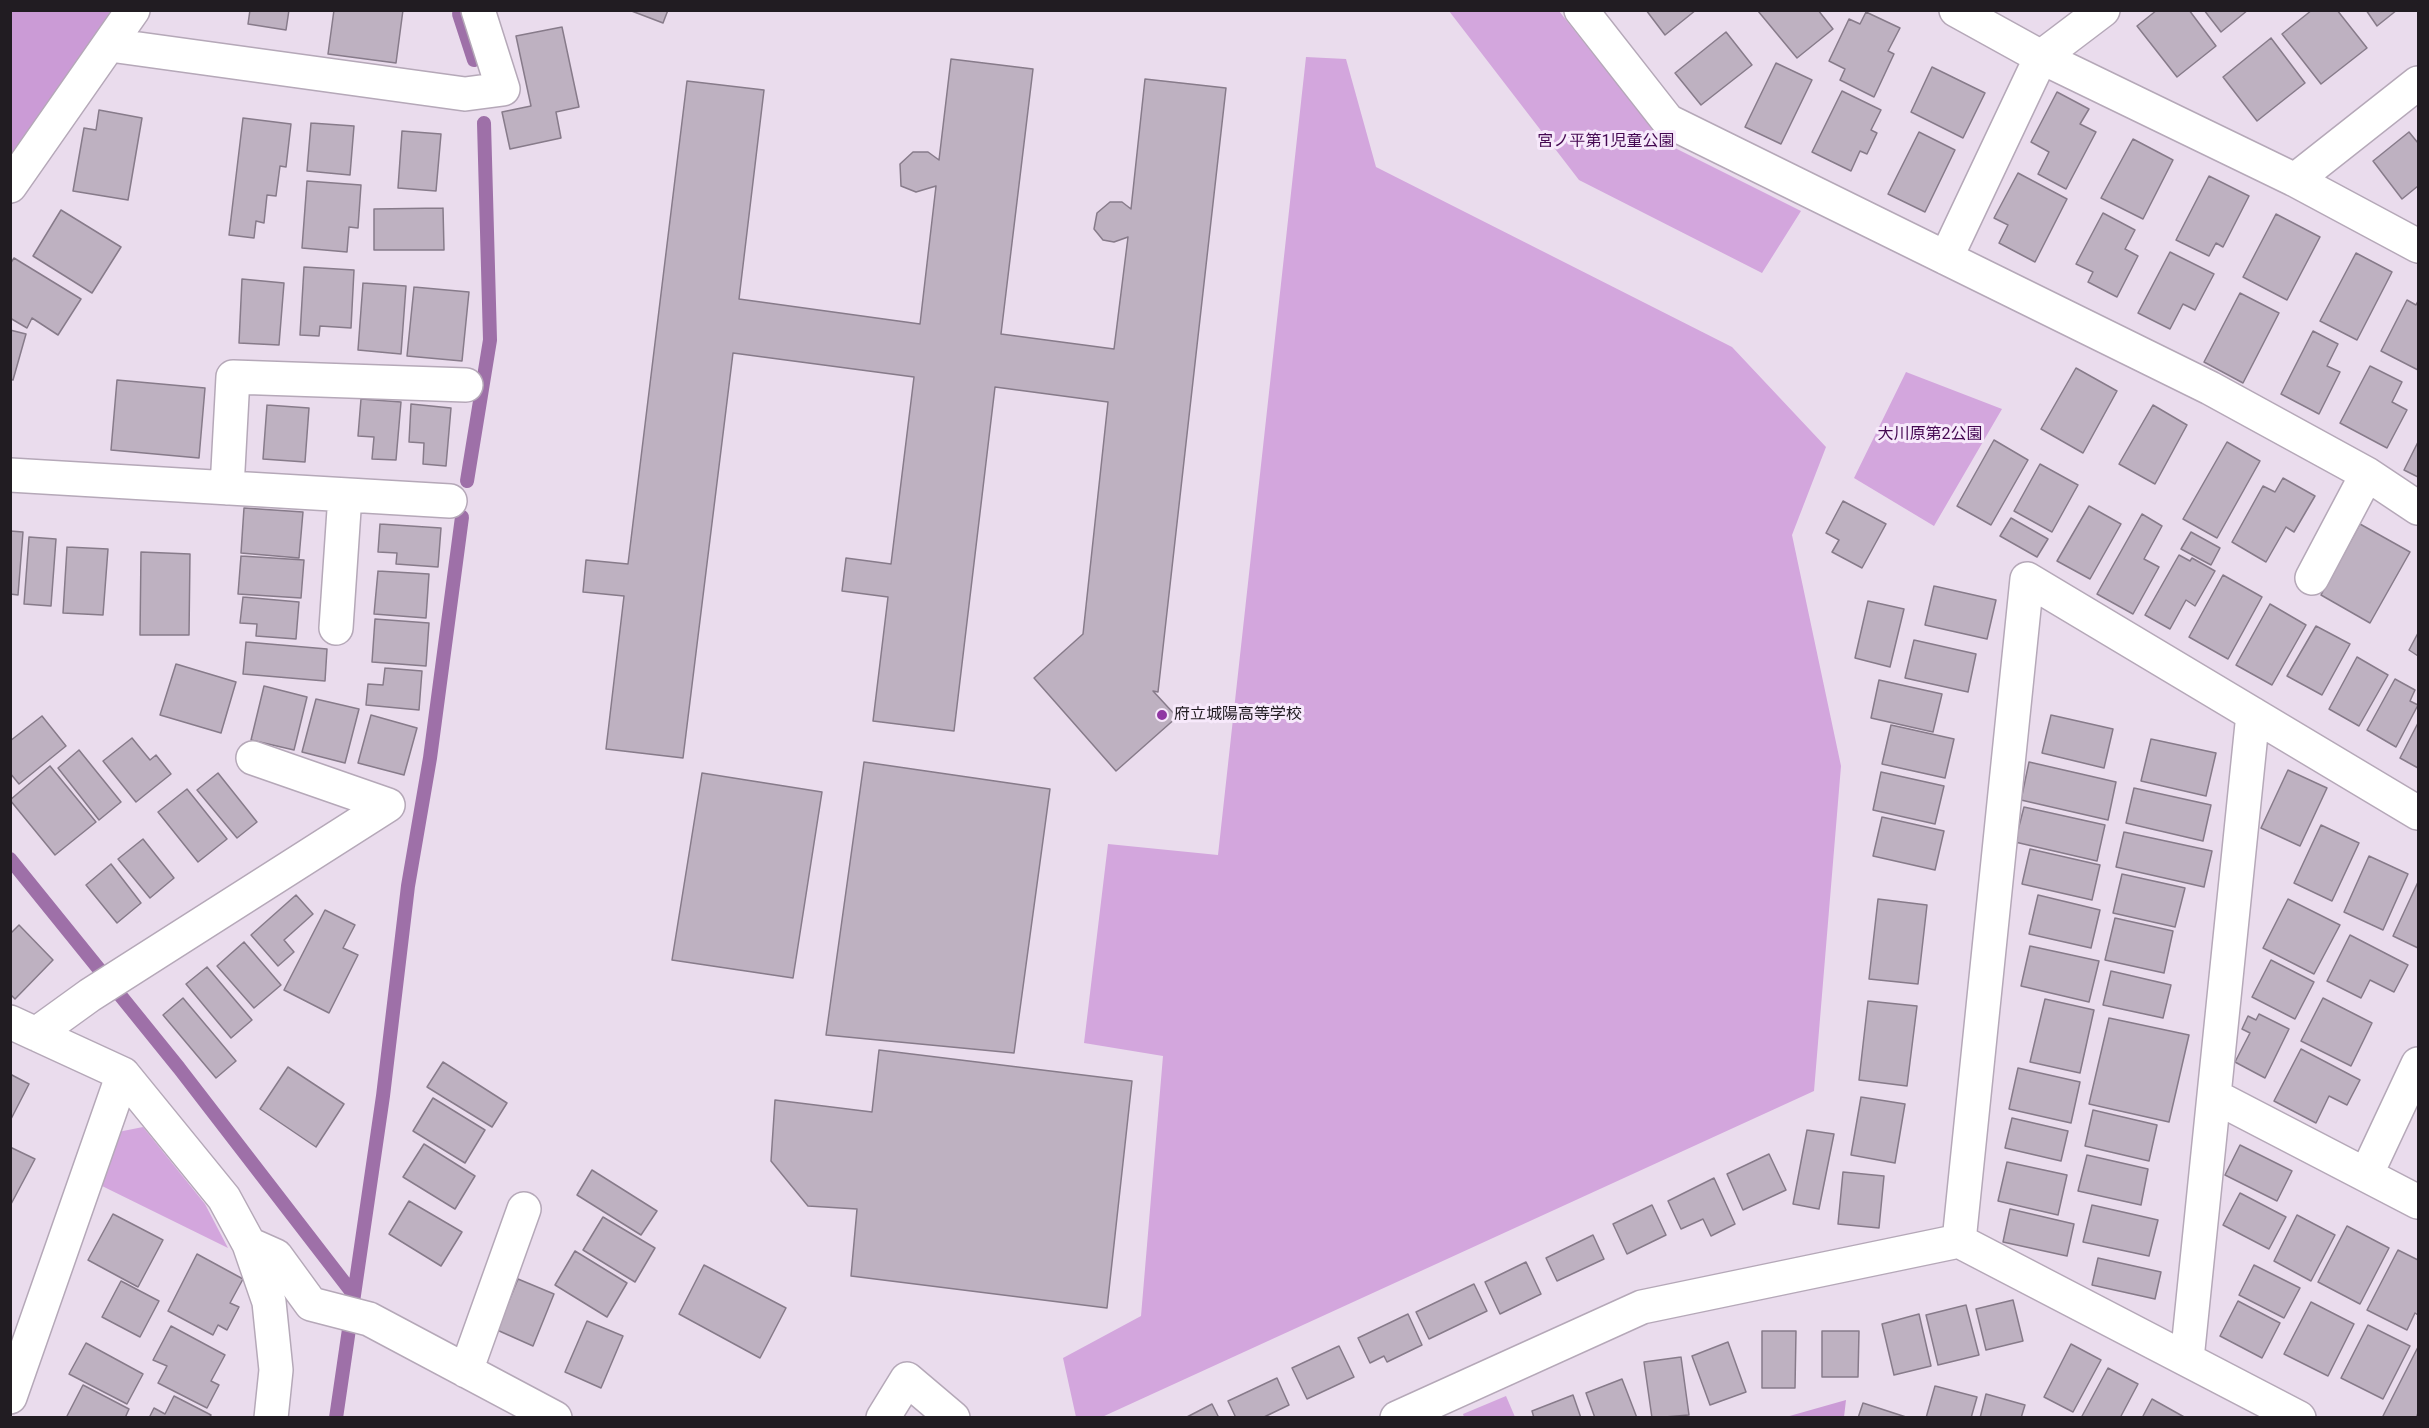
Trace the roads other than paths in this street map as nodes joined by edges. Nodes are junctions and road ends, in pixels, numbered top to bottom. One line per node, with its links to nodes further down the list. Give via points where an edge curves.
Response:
1 (133, 10): 6 (street)
2 (477, 10): 6 (street, via 503,89 477,93)
3 (1581, 10): 12 (street, via 1668,121)
4 (1956, 10): 7 (street)
5 (2103, 10): 7 (street)
6 (110, 45): 10 (street)
7 (2042, 57): 9 (street); 12 (street)
8 (2418, 83): 9 (street)
9 (2295, 180): 11 (street)
10 (10, 186)
11 (2418, 246)
12 (1946, 258): 14 (street, via 2210,388)
13 (466, 385): 16 (street, via 233,377)
14 (2367, 474): 19 (street); 20 (street)
15 (10, 476): 16 (street)
16 (227, 488): 17 (street)
17 (345, 495): 18 (street); 21 (street)
18 (450, 501)
19 (2418, 508)
20 (2312, 578)
21 (336, 628)
22 (2253, 714): 24 (street); 28 (street); 32 (street, via 2027,579)
23 (253, 758): 25 (street, via 388,805 90,995)
24 (2418, 813)
25 (23, 1028): 27 (street)
26 (2418, 1064): 29 (street)
27 (123, 1074): 33 (street, via 224,1198); 36 (street)
28 (2214, 1096): 29 (street); 34 (street)
29 (2366, 1175): 30 (street)
30 (2418, 1202)
31 (524, 1209): 35 (street)
32 (1959, 1241): 34 (street); 41 (street, via 1642,1307)
33 (249, 1244): 35 (street, via 276,1257 311,1304 369,1319); 38 (street, via 269,1302 276,1370)
34 (2187, 1359): 42 (street)
35 (466, 1371): 37 (street)
36 (10, 1397)
37 (542, 1414)
38 (271, 1418)
39 (883, 1418): 40 (street, via 907,1379)
40 (953, 1418)
41 (1398, 1418)
42 (2299, 1418)

